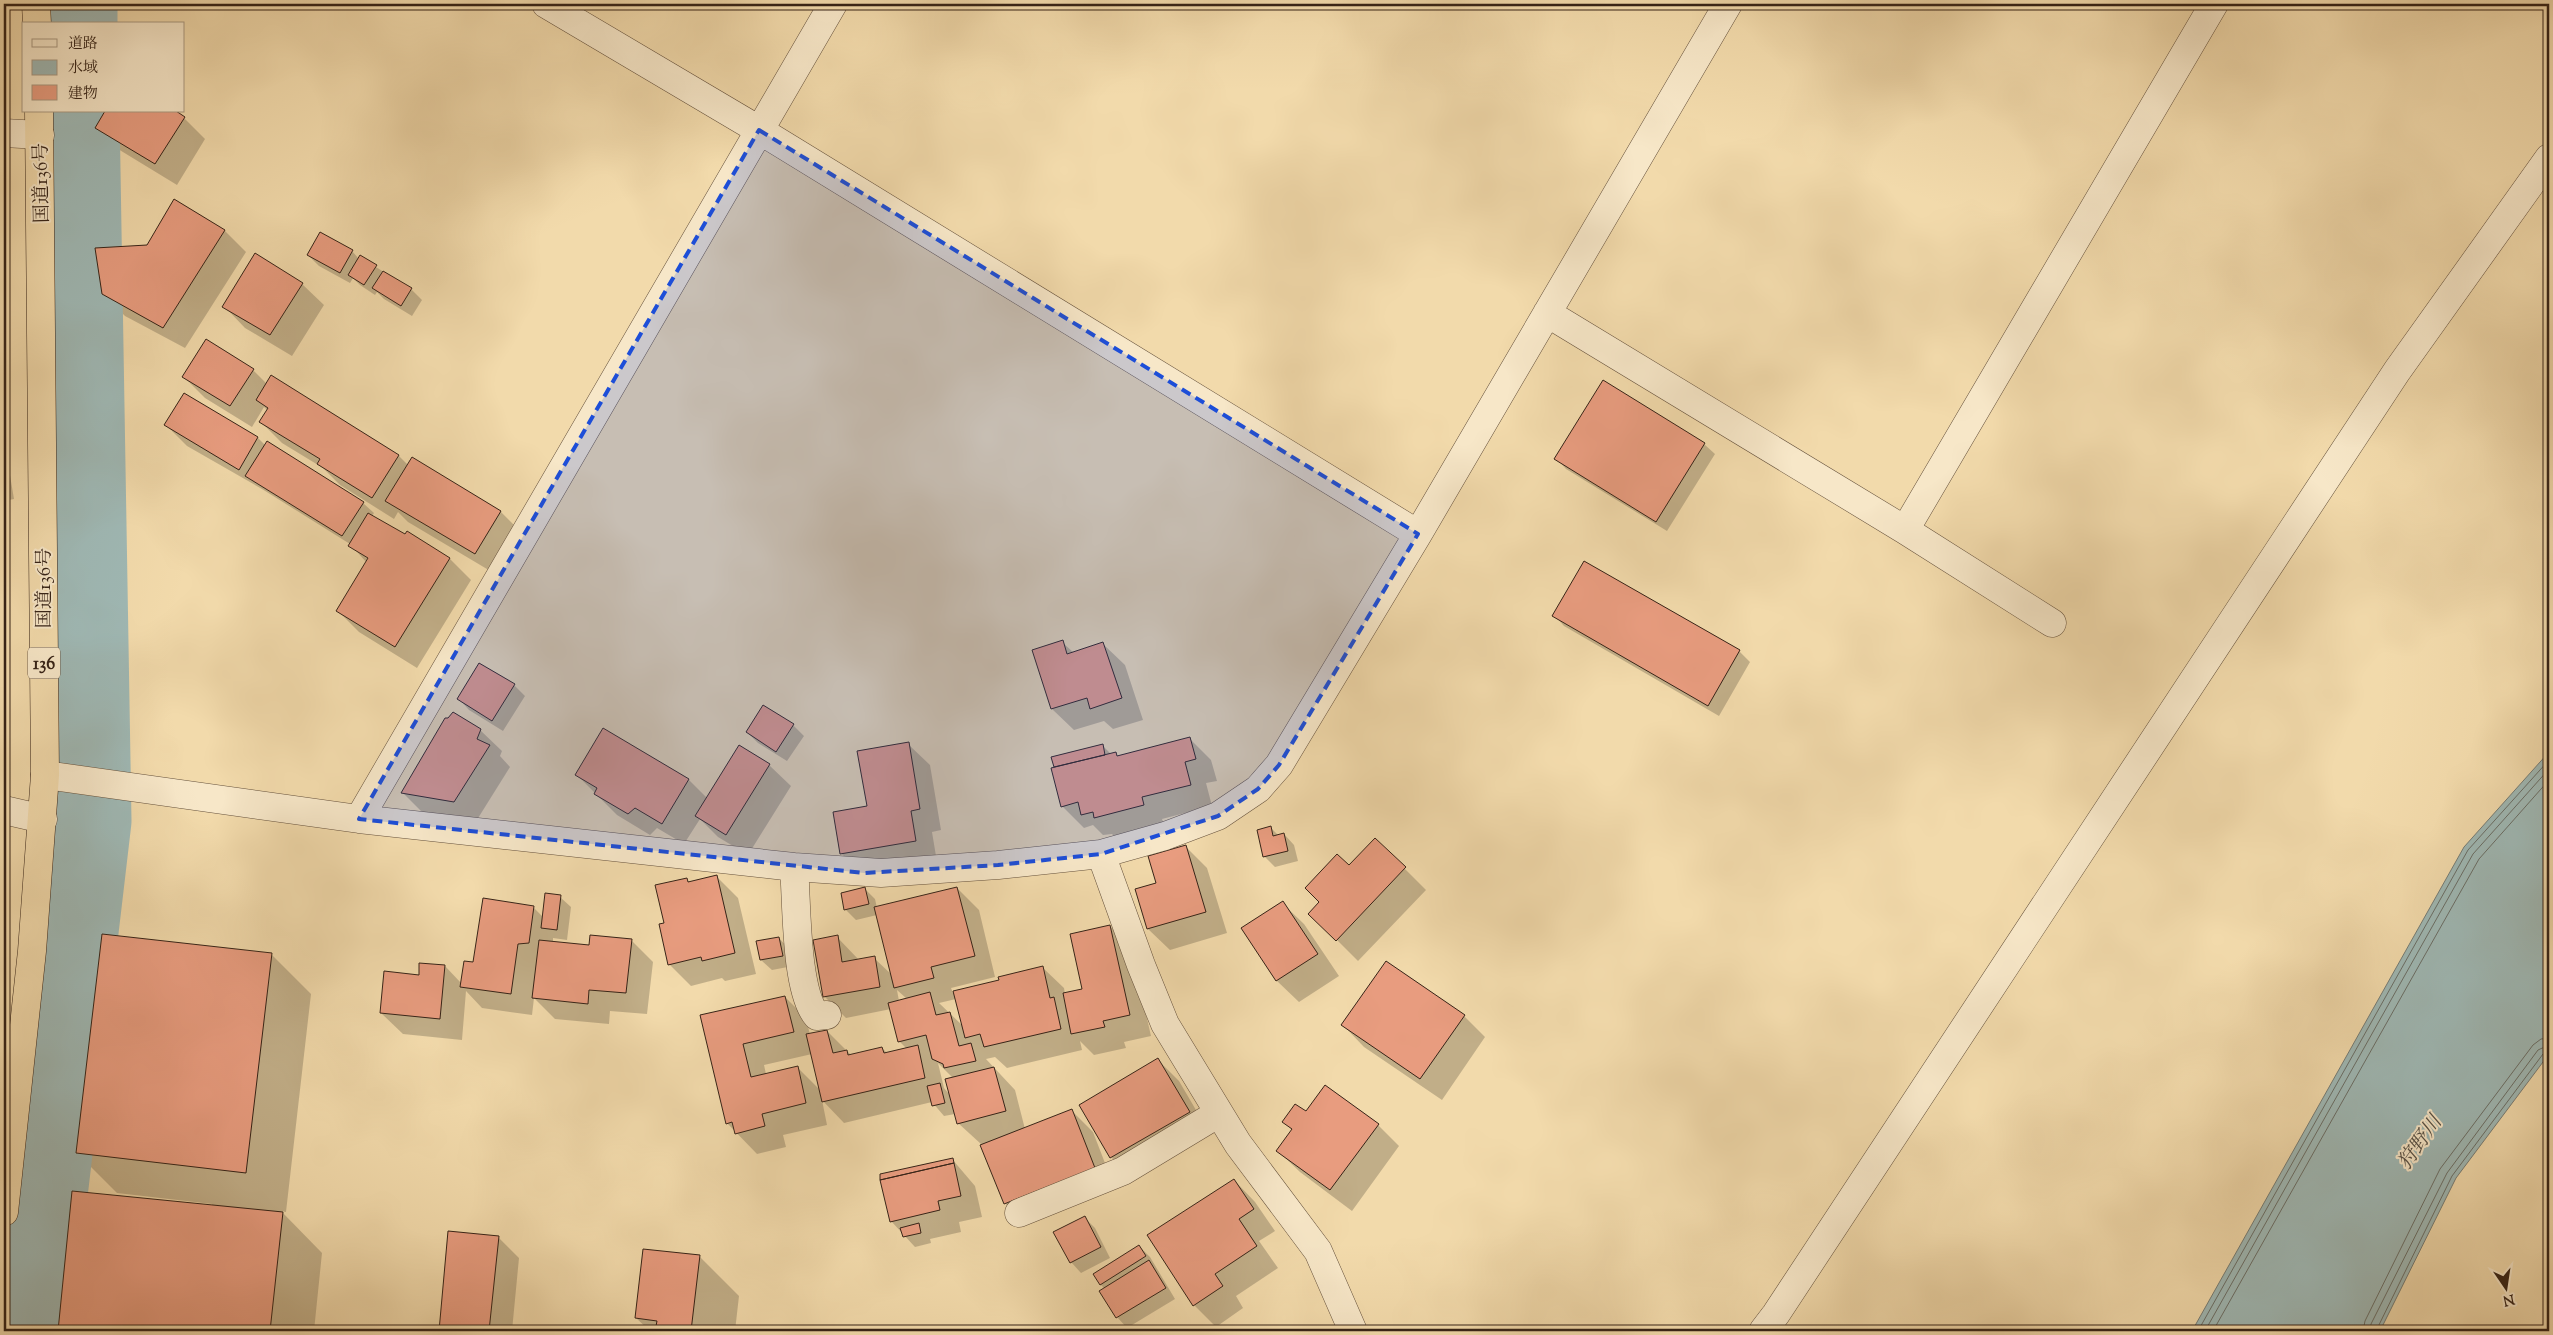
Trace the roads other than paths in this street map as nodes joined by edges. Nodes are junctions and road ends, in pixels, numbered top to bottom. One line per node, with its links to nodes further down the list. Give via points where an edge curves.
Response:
1 (36, 4): 6 (highway)
2 (546, 4): 8 (street)
3 (833, 4): 8 (street)
4 (1728, 4): 11 (street)
5 (2214, 4): 12 (street)
6 (37, 22)
7 (39, 123): 9 (street); 15 (highway, 国道136号 / 136)
8 (759, 130): 13 (street); 18 (street)
9 (4, 133)
10 (2549, 158): 26 (street, via 2397,371)
11 (1547, 313): 12 (street); 13 (street)
12 (1904, 530): 14 (street)
13 (1418, 534): 19 (street, via 1279,765 1258,789 1218,816 1165,836)
14 (2052, 623)
15 (45, 775): 17 (highway, 国道136号 / 136); 18 (street)
16 (4, 810): 17 (street)
17 (43, 819): 23 (highway, 国道136号 / 136)
18 (359, 820): 20 (street)
19 (1101, 854): 20 (street, via 881,874); 22 (street, via 1165,1024)
20 (794, 867): 21 (street, via 802,977 811,1009 817,1016)
21 (827, 1015)
22 (1219, 1113): 24 (street, via 1123,1171); 25 (street, via 1238,1144 1318,1251)
23 (4, 1212)
24 (1019, 1213)
25 (1353, 1331)
26 (1763, 1331)

